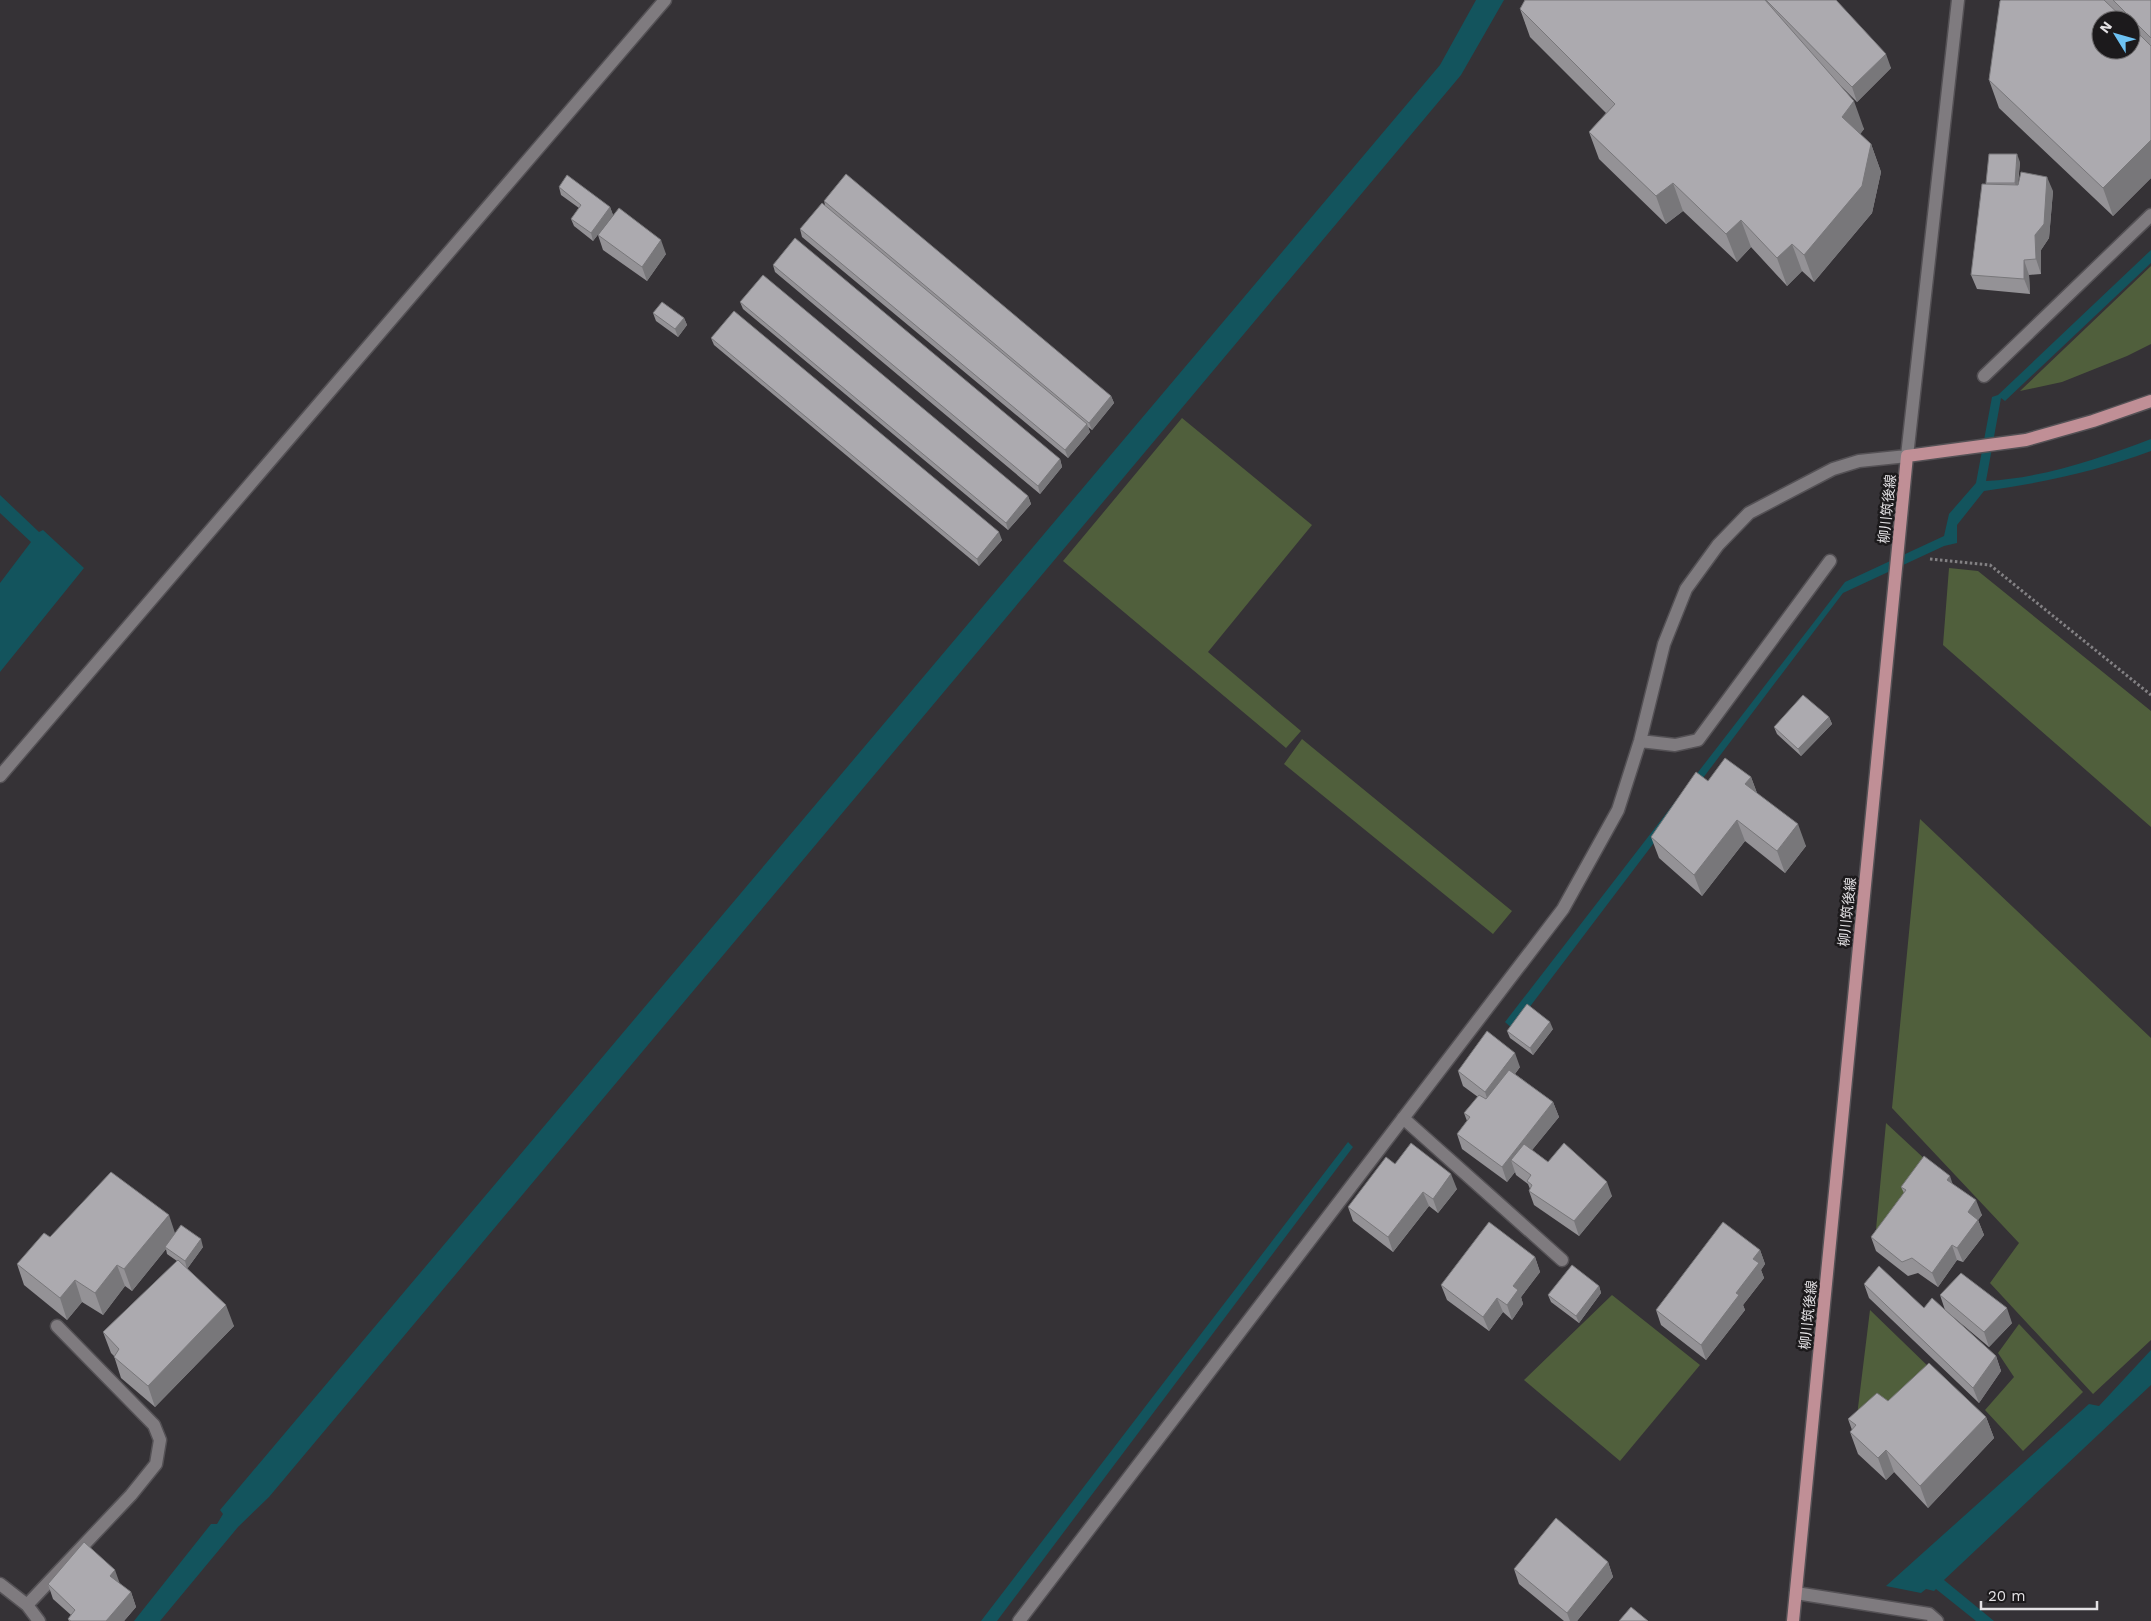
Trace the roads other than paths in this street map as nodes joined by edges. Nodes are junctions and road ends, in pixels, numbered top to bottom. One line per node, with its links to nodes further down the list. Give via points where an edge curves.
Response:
1 (664, 0): 9 (street)
2 (1958, 0): 6 (street)
3 (2151, 215): 4 (street)
4 (1984, 376)
5 (2151, 401): 6 (main road, via 2026,440)
6 (1907, 456): 8 (street, via 1859,461 1832,469 1749,513 1718,545 1686,589 1664,644); 14 (main road, 柳川筑後線)
7 (1830, 561): 8 (street, via 1698,740 1675,745)
8 (1640, 741): 10 (street, via 1618,810 1562,909)
9 (0, 776)
10 (1403, 1118): 11 (street); 17 (street)
11 (1562, 1260)
12 (57, 1326): 15 (street, via 154,1426 160,1440 156,1464 136,1489)
13 (0, 1584): 15 (street)
14 (1796, 1593): 18 (main road, 柳川筑後線); 19 (street, via 1928,1614)
15 (27, 1605): 16 (street)
16 (39, 1621)
17 (1019, 1621)
18 (1793, 1621)
19 (1937, 1621)

